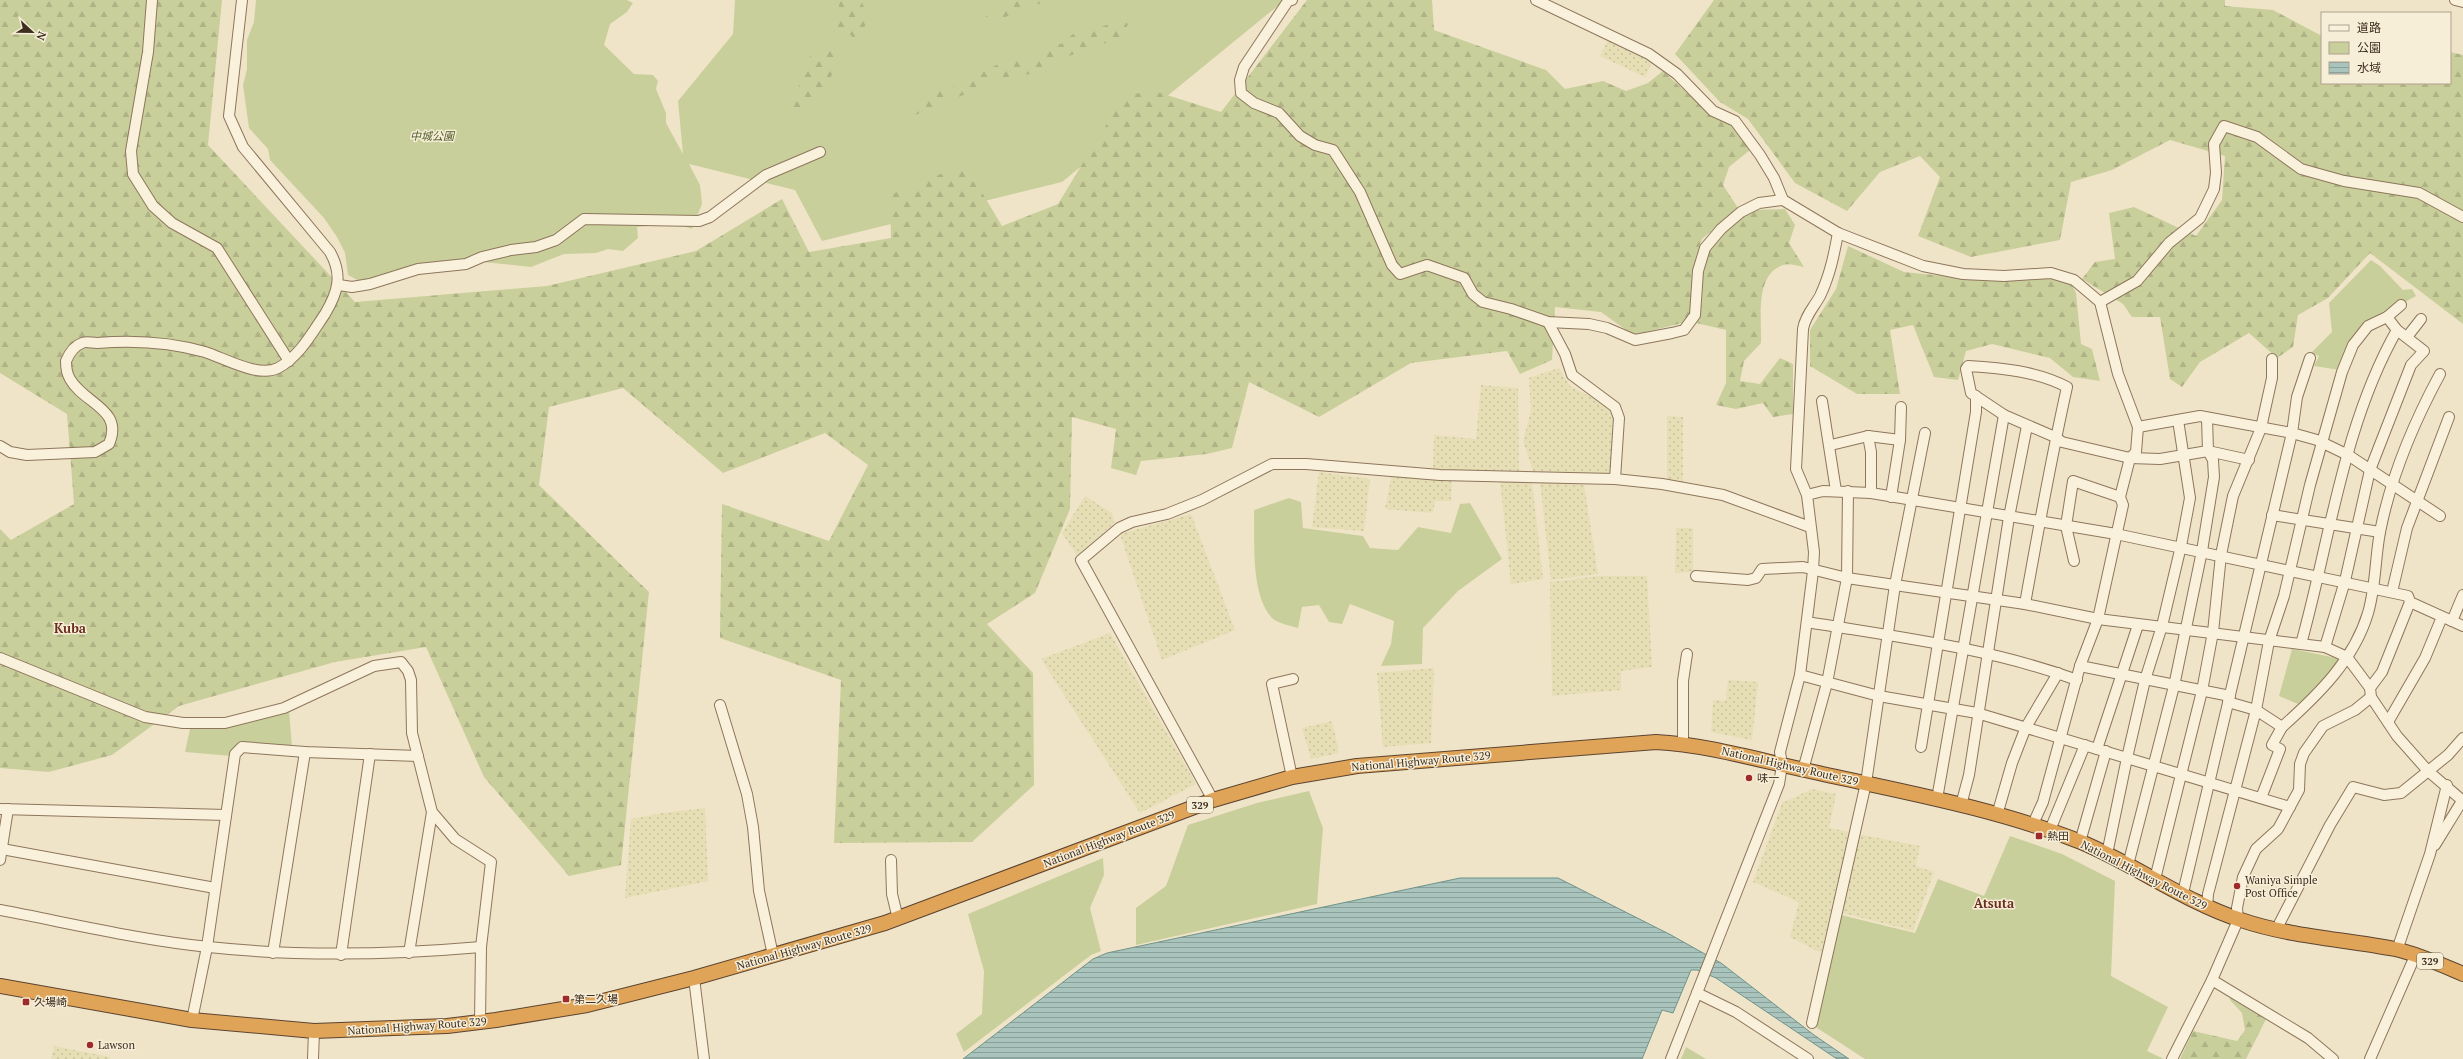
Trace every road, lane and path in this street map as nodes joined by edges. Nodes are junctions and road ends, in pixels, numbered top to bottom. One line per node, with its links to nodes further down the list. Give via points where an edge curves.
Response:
1 (152, 0): 21 (street, via 148,52 131,151 133,174 152,206 172,222 217,248)
2 (242, 0): 11 (street, via 229,116 243,147 330,252 338,271)
3 (1292, 0): 16 (street, via 1288,1 1244,67 1240,80 1241,93 1254,103 1279,113 1300,136 1315,145 1333,150 1360,192 1392,265 1400,274 1427,265 1446,270 1464,278 1473,294 1483,302)
4 (1536, 0): 8 (street, via 1649,54 1677,74 1713,111 1735,121 1774,178)
5 (2455, 0): 6 (street)
6 (2463, 2)
7 (820, 152): 11 (street, via 766,175 710,217 699,222 584,218 556,240 536,247 482,257 466,264 418,269 370,284 352,287)
8 (1782, 200): 10 (street); 16 (street, via 1759,203 1741,212 1721,229 1705,248 1698,271 1695,315 1684,330 1636,340 1607,328 1589,324)
9 (2463, 216): 12 (street, via 2419,193 2344,181 2302,169 2257,137 2224,126 2214,144 2214,189 2200,218 2169,243 2137,281)
10 (1838, 233): 12 (street, via 1923,266 1963,274 2004,276 2051,273 2074,280); 52 (street, via 1832,268 1819,297 1804,320 1796,469)
11 (338, 285): 21 (street, via 334,298 321,320)
12 (2100, 302): 31 (street, via 2118,374)
13 (2402, 305): 14 (street)
14 (2387, 317): 17 (street); 38 (street, via 2368,326 2353,345 2342,372)
15 (2421, 319): 18 (street)
16 (1548, 322): 47 (street, via 1565,354 1572,375 1615,407 1619,418)
17 (2397, 330): 18 (street); 43 (street, via 2375,370)
18 (2407, 337): 46 (street, via 2424,352 2411,365)
19 (2310, 358): 34 (street, via 2297,397)
20 (2272, 359): 32 (street, via 2272,378)
21 (289, 361): 40 (street, via 276,369 259,370 180,346 138,342 82,343 73,349 66,361 69,379 105,412 112,423 114,432 109,444 95,452 27,455 10,452)
22 (2440, 374): 48 (street, via 2417,416)
23 (1976, 396): 26 (street); 36 (street, via 1971,393 1966,369 1968,366 2008,368 2052,379 2067,387); 57 (street, via 1976,412)
24 (1822, 401): 39 (street)
25 (1901, 407): 37 (street)
26 (2004, 415): 30 (street); 58 (street)
27 (2449, 417): 56 (street)
28 (2207, 418): 29 (street, via 2200,416); 32 (street); 41 (street)
29 (2178, 420): 31 (street); 42 (street)
30 (2028, 426): 36 (street); 61 (street)
31 (2138, 427): 44 (street, via 2136,452)
32 (2261, 428): 34 (street); 45 (street)
33 (1925, 433): 55 (street)
34 (2292, 433): 38 (street); 59 (street)
35 (1868, 436): 37 (street); 39 (street); 51 (street, via 1871,452)
36 (2056, 437): 44 (street, via 2062,442); 63 (street)
37 (1900, 440): 53 (street)
38 (2321, 443): 43 (street); 62 (street)
39 (1831, 445): 49 (street)
40 (0, 446)
41 (2208, 451): 42 (street); 45 (street); 71 (street, via 2213,460 2214,477)
42 (2184, 454): 44 (street, via 2160,459); 70 (street, via 2190,498)
43 (2348, 455): 46 (street); 64 (street)
44 (2130, 458): 54 (street)
45 (2249, 460): 72 (street, via 2233,496)
46 (2370, 470): 48 (street); 67 (street)
47 (1615, 479): 66 (street, via 1723,495); 154 (street, via 1440,475 1306,464 1272,464 1202,500 1167,514 1132,522 1119,528 1081,560)
48 (2392, 486): 56 (street); 68 (street)
49 (1836, 491): 50 (street); 52 (street)
50 (1848, 491): 51 (street); 79 (street)
51 (1871, 493): 53 (street)
52 (1807, 495): 66 (street)
53 (1891, 496): 55 (street)
54 (2120, 497): 65 (street, via 2073,481); 69 (street, via 2123,505)
55 (1910, 501): 57 (street); 81 (street)
56 (2416, 501): 60 (street); 83 (street)
57 (1961, 510): 58 (street); 84 (street)
58 (1986, 514): 61 (street); 86 (street)
59 (2272, 515): 62 (street); 74 (street)
60 (2440, 516)
61 (2009, 517): 63 (street); 87 (street)
62 (2301, 521): 64 (street); 75 (street)
63 (2039, 522): 65 (street); 89 (street)
64 (2331, 525): 67 (street); 78 (street)
65 (2066, 526): 69 (street); 73 (street)
66 (1810, 527): 76 (street, via 1814,552)
67 (2358, 528): 68 (street); 80 (street)
68 (2380, 532): 82 (street)
69 (2116, 534): 70 (street); 91 (street)
70 (2181, 546): 71 (street); 95 (street)
71 (2202, 551): 72 (street); 98 (street)
72 (2221, 555): 74 (street); 99 (street)
73 (2074, 561)
74 (2260, 564): 75 (street); 101 (street)
75 (2289, 570): 78 (street); 102 (street, via 2284,596)
76 (1813, 572): 77 (street, via 1804,567 1762,569 1756,578 1748,580); 79 (street); 93 (street)
77 (1696, 576)
78 (2320, 576): 80 (street); 103 (street)
79 (1847, 578): 81 (street); 97 (street)
80 (2345, 582): 82 (street); 105 (street)
81 (1895, 585): 84 (street); 100 (street)
82 (2374, 587): 83 (street); 109 (street, via 2368,613)
83 (2392, 592): 88 (street, via 2408,596)
84 (1947, 593): 86 (street); 104 (street)
85 (2463, 595): 92 (street)
86 (1972, 597): 87 (street); 106 (street)
87 (1996, 601): 89 (street); 108 (street)
88 (2410, 602): 90 (street); 121 (street, via 2382,672)
89 (2025, 604): 91 (street)
90 (2442, 617): 92 (street); 129 (street, via 2425,658)
91 (2098, 619): 94 (street); 111 (street)
92 (2452, 621): 96 (street)
93 (1807, 622): 97 (street); 113 (street)
94 (2138, 625): 95 (street); 114 (street)
95 (2162, 626): 98 (street); 117 (street)
96 (2463, 626)
97 (1836, 627): 100 (street); 118 (street)
98 (2186, 629): 99 (street); 119 (street)
99 (2213, 632): 101 (street); 120 (street)
100 (1887, 635): 104 (street); 122 (street)
101 (2244, 636): 102 (street); 123 (street)
102 (2269, 641): 103 (street); 127 (street)
103 (2301, 644): 105 (street)
104 (1938, 645): 106 (street); 125 (street)
105 (2325, 647): 109 (street)
106 (1964, 650): 108 (street); 126 (street)
107 (1687, 654): 134 (street, via 1683,681)
108 (1987, 654): 112 (street); 128 (street)
109 (2347, 657): 121 (street); 131 (street, via 2321,692)
110 (0, 658): 140 (street, via 145,717 183,723 225,722 284,708 374,666 401,662 411,680 412,733)
111 (2080, 666): 114 (street); 116 (street)
112 (2058, 673): 116 (street); 130 (street)
113 (1800, 675): 118 (street); 142 (street, via 1780,752)
114 (2122, 675): 117 (street); 137 (street)
115 (1293, 679): 147 (street, via 1272,684)
116 (2077, 680): 132 (street)
117 (2145, 680): 119 (street); 141 (street)
118 (1827, 683): 122 (street); 144 (street)
119 (2174, 686): 120 (street); 143 (street)
120 (2202, 691): 123 (street); 146 (street)
121 (2371, 692): 129 (street); 157 (street, via 2355,710 2323,726 2304,753 2300,764 2300,782)
122 (1879, 696): 125 (street); 148 (street)
123 (2229, 699): 127 (street); 149 (street)
124 (720, 705): 185 (street, via 747,794 759,891)
125 (1928, 705): 126 (street); 136 (street)
126 (1954, 709): 128 (street); 153 (street)
127 (2256, 710): 131 (street); 151 (street)
128 (1977, 714): 130 (street); 156 (street)
129 (2388, 722): 145 (street)
130 (2026, 727): 132 (street); 161 (street, via 2012,763)
131 (2282, 727): 152 (street, via 2272,745 2280,749)
132 (2061, 737): 135 (street); 162 (street, via 2043,802)
133 (2463, 738): 145 (street, via 2448,755)
134 (1682, 744): 142 (highway, National Highway Route 329 / 329); 147 (highway, National Highway Route 329 / 329, via 1635,743 1365,765)
135 (2086, 745): 137 (street); 163 (street)
136 (1921, 748)
137 (2102, 750): 141 (street); 164 (street)
138 (305, 752): 139 (street); 160 (street, via 242,747 236,754); 182 (street)
139 (370, 754): 140 (street); 184 (street)
140 (418, 756): 159 (street)
141 (2127, 758): 143 (street); 166 (street)
142 (1782, 765): 144 (highway, National Highway Route 329 / 329); 191 (street, via 1779,784)
143 (2152, 766): 146 (street); 170 (street)
144 (1803, 770): 148 (highway, National Highway Route 329 / 329)
145 (2428, 771): 150 (street); 178 (street, via 2401,793 2384,795 2353,787 2330,825)
146 (2179, 774): 149 (street); 171 (street)
147 (1292, 777): 154 (highway, National Highway Route 329 / 329)
148 (1866, 783): 153 (highway, National Highway Route 329 / 329); 194 (street)
149 (2208, 783): 151 (street); 173 (street)
150 (2447, 785): 155 (street); 167 (street)
151 (2235, 790): 152 (street); 174 (street, via 2208,894)
152 (2261, 798): 157 (street)
153 (1937, 799): 156 (highway, National Highway Route 329 / 329)
154 (1213, 800): 176 (highway, National Highway Route 329 / 329)
155 (2463, 801): 167 (street)
156 (1961, 805): 161 (highway, National Highway Route 329 / 329)
157 (2290, 807): 177 (street, via 2278,829 2256,849 2243,877)
158 (4, 809): 160 (street); 165 (street)
159 (432, 812): 180 (street, via 455,839 491,862); 183 (street)
160 (226, 815): 172 (street)
161 (1997, 815): 162 (highway, National Highway Route 329 / 329)
162 (2033, 824): 163 (highway, National Highway Route 329 / 329)
163 (2050, 830): 164 (highway, National Highway Route 329 / 329)
164 (2080, 842): 166 (highway, National Highway Route 329 / 329)
165 (2, 849): 168 (street); 172 (street)
166 (2107, 854): 170 (highway, National Highway Route 329 / 329)
167 (2430, 854): 181 (street)
168 (0, 860)
169 (891, 860): 176 (street, via 892,894)
170 (2128, 865): 171 (highway, National Highway Route 329 / 329)
171 (2155, 879): 173 (highway, National Highway Route 329 / 329)
172 (214, 888): 179 (street)
173 (2183, 894): 174 (highway, National Highway Route 329 / 329)
174 (2207, 908): 177 (highway, National Highway Route 329 / 329)
175 (0, 910): 179 (street)
176 (898, 919): 185 (highway, National Highway Route 329 / 329)
177 (2238, 920): 178 (highway, National Highway Route 329 / 329); 189 (street)
178 (2276, 930): 181 (highway, National Highway Route 329 / 329)
179 (207, 947): 182 (street); 192 (street)
180 (481, 947): 183 (street); 193 (street)
181 (2397, 950): 186 (highway, National Highway Route 329 / 329)
182 (273, 953): 184 (street)
183 (409, 953): 184 (street)
184 (341, 955)
185 (773, 955): 188 (highway, National Highway Route 329 / 329)
186 (2415, 956): 187 (highway, National Highway Route 329 / 329); 202 (street)
187 (2463, 974)
188 (694, 978): 193 (highway, National Highway Route 329 / 329, via 587,1005); 197 (street)
189 (2212, 980): 200 (street); 201 (street, via 2308,1038)
190 (0, 986): 192 (highway, National Highway Route 329 / 329)
191 (1697, 993): 198 (street); 199 (street, via 1736,1012)
192 (192, 1020): 195 (highway, National Highway Route 329 / 329)
193 (480, 1022): 195 (highway, National Highway Route 329 / 329, via 416,1028)
194 (1812, 1022)
195 (314, 1032): 196 (street)
196 (313, 1059)
197 (704, 1059)
198 (1670, 1059)
199 (1808, 1059)
200 (2172, 1059)
201 (2333, 1059)
202 (2370, 1059)

